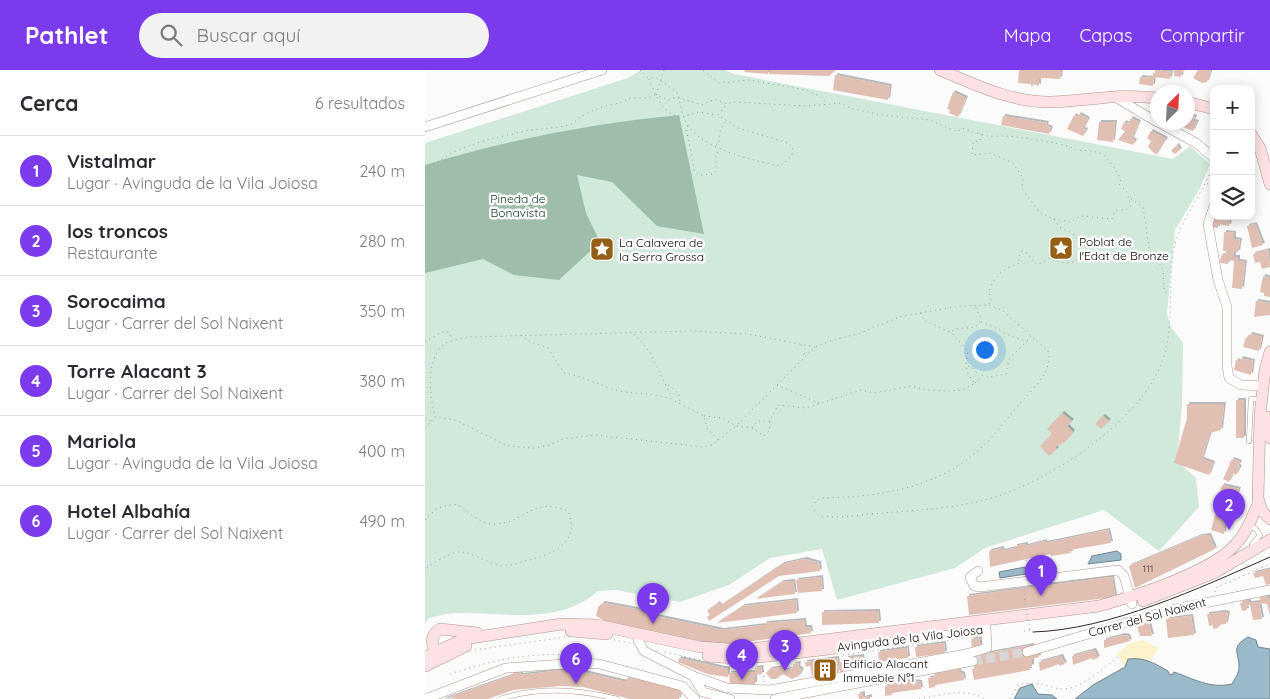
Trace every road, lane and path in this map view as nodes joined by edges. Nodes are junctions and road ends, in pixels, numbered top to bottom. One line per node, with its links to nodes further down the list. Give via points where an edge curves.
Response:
1 (598, 70): 21 (street)
2 (640, 70): 6 (path)
3 (664, 70): 7 (path)
4 (703, 70): 13 (path, via 719,83 749,80 806,90)
5 (940, 70): 9 (main road, via 999,95 1015,98 1050,102)
6 (648, 78): 7 (path); 8 (path)
7 (661, 80): 8 (path); 11 (path, via 678,93)
8 (655, 95): 11 (path, via 669,100 673,97); 17 (path, via 666,110 675,116); 28 (path, via 605,106 570,125 486,140 453,152)
9 (1115, 96): 10 (main road); 18 (street)
10 (1150, 98)
11 (679, 99): 12 (path, via 702,105 715,99); 17 (path)
12 (727, 104): 13 (path); 16 (path)
13 (829, 104): 23 (path, via 841,103 888,116 930,120 955,131 962,128)
14 (1195, 104): 15 (main road)
15 (1210, 108)
16 (718, 115): 17 (path, via 699,112); 19 (path)
17 (684, 116): 20 (path)
18 (1150, 117)
19 (725, 120): 25 (path, via 719,132 719,143); 26 (path, via 738,128 788,143 793,147 792,155 781,166)
20 (688, 126): 25 (path, via 709,144); 26 (path, via 694,171 699,175 716,171 716,154)
21 (425, 127)
22 (1172, 130): 27 (street)
23 (981, 134): 33 (path, via 1015,136 1103,154 1116,168 1121,179 1119,184); 35 (path, via 980,141 972,145 972,155 989,153 1013,163 1023,178 1022,188 1026,196 1040,213)
24 (1255, 140): 32 (main road)
25 (715, 145): 26 (path)
26 (720, 149)
27 (1210, 155)
28 (425, 170)
29 (1210, 175): 31 (path)
30 (1210, 183): 31 (path)
31 (1207, 184): 36 (path, via 1174,248)
32 (1270, 184)
33 (1130, 198): 35 (path, via 1131,206 1115,212 1112,219 1081,216 1070,222); 36 (path, via 1143,207 1149,248 1163,269 1164,291)
34 (1210, 218): 57 (street, via 1208,224 1227,306 1229,378 1241,385)
35 (1054, 219): 37 (path, via 1059,227 1080,241 1083,246 1081,255 1067,264 1056,263 1050,258 1037,266 1026,252 1022,252 1018,258 1020,263 1002,270 997,276 990,288)
36 (1171, 294): 44 (path, via 1169,338 1155,378 1117,423 1075,457 996,496 970,502 833,516 814,512 813,504 819,499 884,494 922,484 970,458 1041,378 1048,351)
37 (989, 305): 38 (path); 44 (path, via 1003,311)
38 (974, 306): 39 (path); 40 (path, via 978,309)
39 (921, 312): 41 (path, via 924,321); 49 (path)
40 (980, 322): 41 (path, via 975,327 953,329); 46 (path)
41 (951, 332): 52 (path, via 968,350)
42 (633, 333): 43 (path); 48 (path, via 692,331 748,334); 56 (path, via 650,352)
43 (520, 334): 45 (path); 58 (path, via 528,341 548,348 564,373 619,391 649,392)
44 (1031, 336): 46 (path)
45 (453, 340): 47 (path, via 448,332 442,332); 62 (path, via 443,346 432,361 430,384)
46 (1027, 340): 53 (path, via 1009,359 1006,374)
47 (425, 342)
48 (801, 344): 49 (path); 51 (path, via 805,349)
49 (815, 348): 51 (path)
50 (1270, 352): 57 (main road)
51 (803, 358): 55 (path)
52 (966, 365): 53 (path); 54 (path, via 969,377)
53 (979, 377): 54 (path)
54 (975, 383): 61 (path, via 963,390 947,391 911,386 874,393 861,390)
55 (776, 384): 61 (path); 67 (path)
56 (667, 385): 58 (path); 60 (path, via 679,394)
57 (1263, 386): 59 (main road)
58 (674, 400): 60 (path)
59 (1263, 401): 70 (main road); 71 (lane, via 1251,399); 74 (main road)
60 (681, 404): 63 (path)
61 (821, 404): 66 (path, via 799,408 778,405)
62 (435, 416): 65 (path); 72 (path, via 455,420 516,447 533,448 562,439 595,435 703,447)
63 (704, 416): 67 (path, via 722,418); 72 (path, via 707,428)
64 (425, 419): 65 (path)
65 (431, 421): 68 (path)
66 (771, 422): 69 (path, via 758,421); 69 (path, via 764,436)
67 (736, 426): 69 (path); 72 (path)
68 (425, 428)
69 (752, 428)
70 (1270, 438)
71 (1249, 440)
72 (719, 441)
73 (1270, 473): 74 (main road)
74 (1259, 490): 75 (main road)
75 (1258, 504): 76 (main road); 78 (main road, Avinguda de la Vila Joiosa)
76 (1270, 519)
77 (425, 520): 83 (path, via 437,508 454,504 480,521 495,524 545,506 568,512 572,528 568,539 554,553 500,565 458,552)
78 (1247, 527): 81 (lane, via 1259,531 1259,539 1241,552); 87 (main road, Avinguda de la Vila Joiosa, via 1225,554)
79 (1270, 540): 81 (main road, Avinguda de la Vila Joiosa)
80 (1026, 560): 89 (path, bridge, via 1029,588 1024,589 1030,632)
81 (1236, 561): 87 (main road, Avinguda de la Vila Joiosa, via 1197,580)
82 (1270, 564): 86 (path, via 1215,588)
83 (425, 570)
84 (978, 571): 87 (street, via 970,577 975,586 980,587 1117,570 1124,576)
85 (1270, 590): 95 (street, Carrer del Sol Naixent, via 1169,610)
86 (1216, 592)
87 (1131, 601): 88 (main road, Avinguda de la Vila Joiosa)
88 (984, 625): 90 (main road, Avinguda de la Vila Joiosa, via 742,650 700,647 590,624 537,626); 93 (main road, Avinguda de la Vila Joiosa, via 742,658 699,655); 103 (street, via 987,648 966,654 769,690 739,690)
89 (1024, 631)
90 (486, 635): 96 (main road, Avinguda de la Vila Joiosa, via 464,638); 96 (main road, via 440,629 432,638)
91 (569, 637): 94 (path)
92 (613, 640): 93 (path)
93 (639, 643): 96 (main road, Avinguda de la Vila Joiosa, via 596,632 563,631); 102 (street, via 643,651)
94 (469, 651)
95 (1027, 652)
96 (440, 653): 97 (main road, Avinguda de la Vila Joiosa); 101 (main road, Avinguda de la Vila Joiosa)
97 (425, 657)
98 (1118, 657): 114 (path, via 1089,679 1063,690 1031,681 1018,685)
99 (973, 661): 111 (street)
100 (763, 665): 104 (path)
101 (425, 666)
102 (693, 676): 103 (street); 105 (street)
103 (709, 682): 105 (street, via 704,685)
104 (764, 688)
105 (703, 692): 110 (street)
106 (425, 699): 109 (street, via 448,694 506,668 580,663 599,664 682,686)
107 (500, 699): 108 (lane, via 525,692 562,690)
108 (617, 699)
109 (695, 699)
110 (729, 699)
111 (775, 699)
112 (919, 699): 113 (path, via 962,691)
113 (985, 699)
114 (1010, 699)

